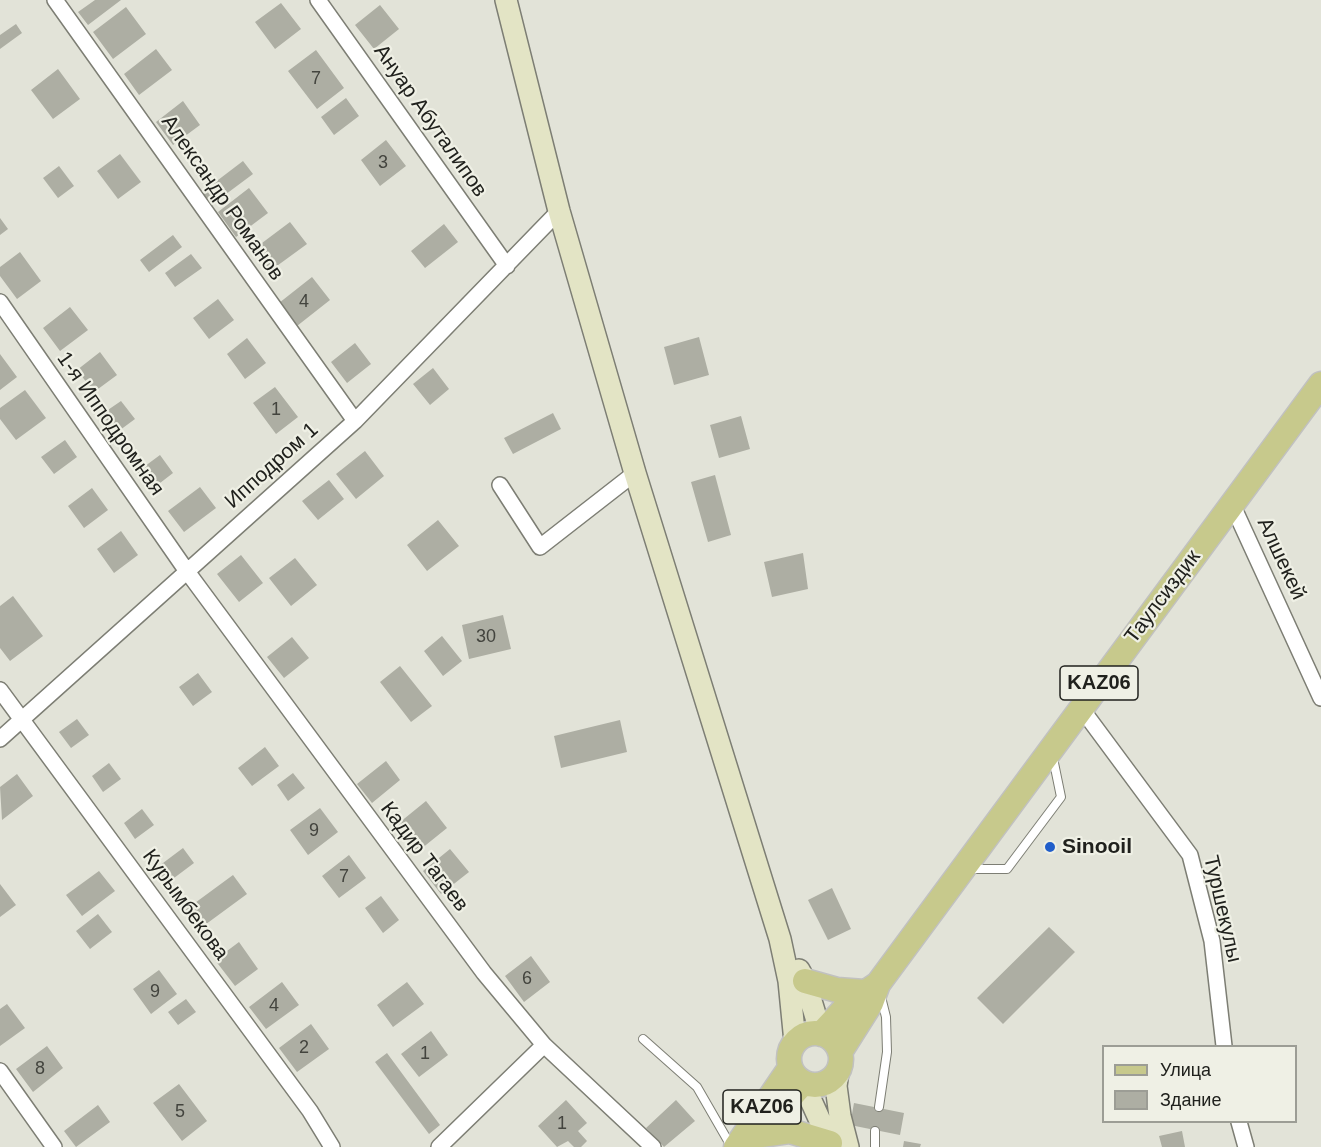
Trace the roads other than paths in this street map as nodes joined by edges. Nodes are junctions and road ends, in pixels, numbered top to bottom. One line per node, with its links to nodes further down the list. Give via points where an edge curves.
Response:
1 (55, 0): 8 (street, Александр Романов)
2 (318, 0): 5 (street, Ануар Абуталипов)
3 (506, 0): 4 (main road)
4 (559, 211): 5 (street, Ипподром 1); 9 (main road)
5 (507, 266): 8 (street, Ипподром 1)
6 (0, 302): 12 (street, 1-я Ипподромная)
7 (1321, 384): 11 (main road, Таулсиздик / KAZ06)
8 (355, 421): 12 (street, Ипподром 1)
9 (635, 473): 10 (street, via 540,547); 20 (main road)
10 (500, 485)
11 (1232, 504): 14 (street, Алшекей); 15 (main road, Таулсиздик / KAZ06)
12 (186, 570): 16 (street, Ипподром 1); 26 (street, Кадир Тагаев, via 484,973)
13 (0, 690): 16 (street, Курымбекова)
14 (1321, 698)
15 (1081, 708): 18 (main road, Таулсиздик / KAZ06); 27 (street, Туршекулы, via 1190,855 1212,942)
16 (22, 719): 17 (street, Ипподром 1); 37 (street, Курымбекова, via 310,1110)
17 (0, 739)
18 (1050, 749): 19 (main road, Таулсиздик / KAZ06); 19 (lane, via 1061,797 1007,869)
19 (962, 869): 22 (main road, Таулсиздик / KAZ06)
20 (780, 939): 21 (main road); 25 (main road)
21 (805, 981): 22 (main road, via 837,990); 23 (main road)
22 (871, 988): 23 (main road, Таулсиздик / KAZ06, via 850,1003); 28 (main road, Таулсиздик / KAZ06, via 871,1002); 31 (lane, via 886,1017 887,1052)
23 (821, 1034): 25 (main road, via 807,1034); 28 (main road, via 833,1040)
24 (643, 1039): 34 (lane, via 697,1088)
25 (795, 1042): 30 (main road, via 789,1054)
26 (544, 1045): 38 (street); 39 (street, Кадир Тагаев)
27 (1224, 1045)
28 (839, 1062): 30 (main road, via 822,1084); 35 (main road)
29 (0, 1071): 36 (street)
30 (797, 1075): 34 (main road, KAZ06); 35 (main road)
31 (879, 1107)
32 (1239, 1123): 41 (street)
33 (875, 1131): 40 (lane)
34 (740, 1144): 35 (main road, via 790,1131)
35 (836, 1146)
36 (54, 1147)
37 (332, 1147)
38 (439, 1147)
39 (652, 1147)
40 (874, 1147)
41 (1246, 1147)

